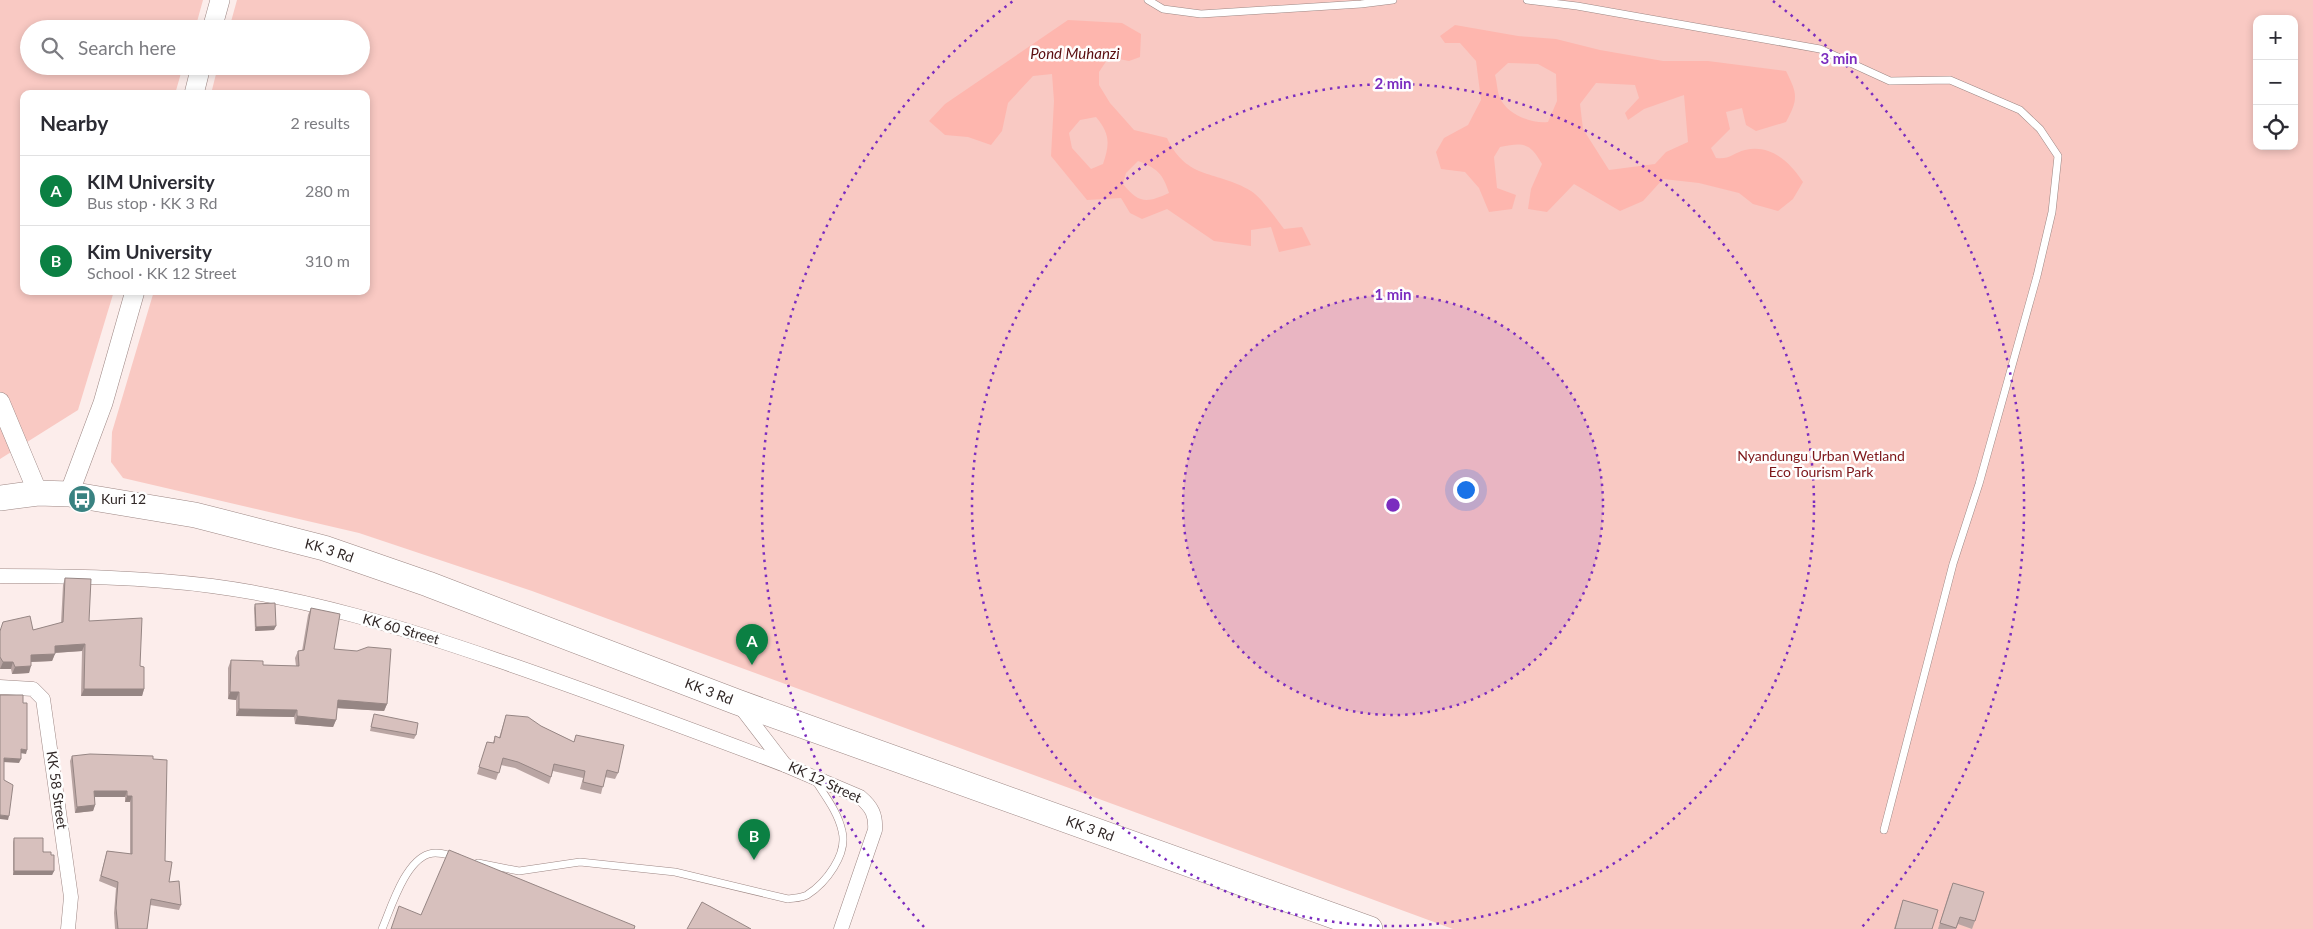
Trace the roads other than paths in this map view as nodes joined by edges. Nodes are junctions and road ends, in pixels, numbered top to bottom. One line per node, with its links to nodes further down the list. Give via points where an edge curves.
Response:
1 (220, 0): 5 (street)
2 (1148, 0): 3 (lane, via 1163,9 1201,14)
3 (1393, 0)
4 (1527, 0): 18 (lane, via 1820,49 1890,81 1950,80 2020,110 2040,129 2058,156 2052,212 2037,276 1980,484 1953,564)
5 (214, 20)
6 (199, 75): 7 (street)
7 (195, 90)
8 (135, 295): 11 (street)
9 (0, 402): 10 (street)
10 (38, 493): 11 (highway, KK 3 Rd); 12 (highway, KK 3 Rd)
11 (70, 494): 15 (highway, KK 3 Rd, via 195,515 324,548 428,584)
12 (4, 501)
13 (0, 576): 16 (street, KK 60 Street, via 104,576 213,586 306,603 401,627 558,680)
14 (0, 687): 21 (street, KK 58 Street, via 33,689 43,699 71,897)
15 (737, 702): 16 (street, KK 12 Street); 24 (highway, KK 3 Rd)
16 (785, 765): 17 (street, KK 12 Street)
17 (814, 778): 20 (lane, via 839,818 843,833 834,866 824,881 806,896 788,898 675,872 580,862 519,871); 23 (street, KK 12 Street, via 860,797 870,805 876,817 876,830)
18 (1884, 830)
19 (464, 859): 22 (lane, via 438,853 421,857 400,887)
20 (473, 862)
21 (68, 929)
22 (382, 929)
23 (841, 929)
24 (1370, 929)

